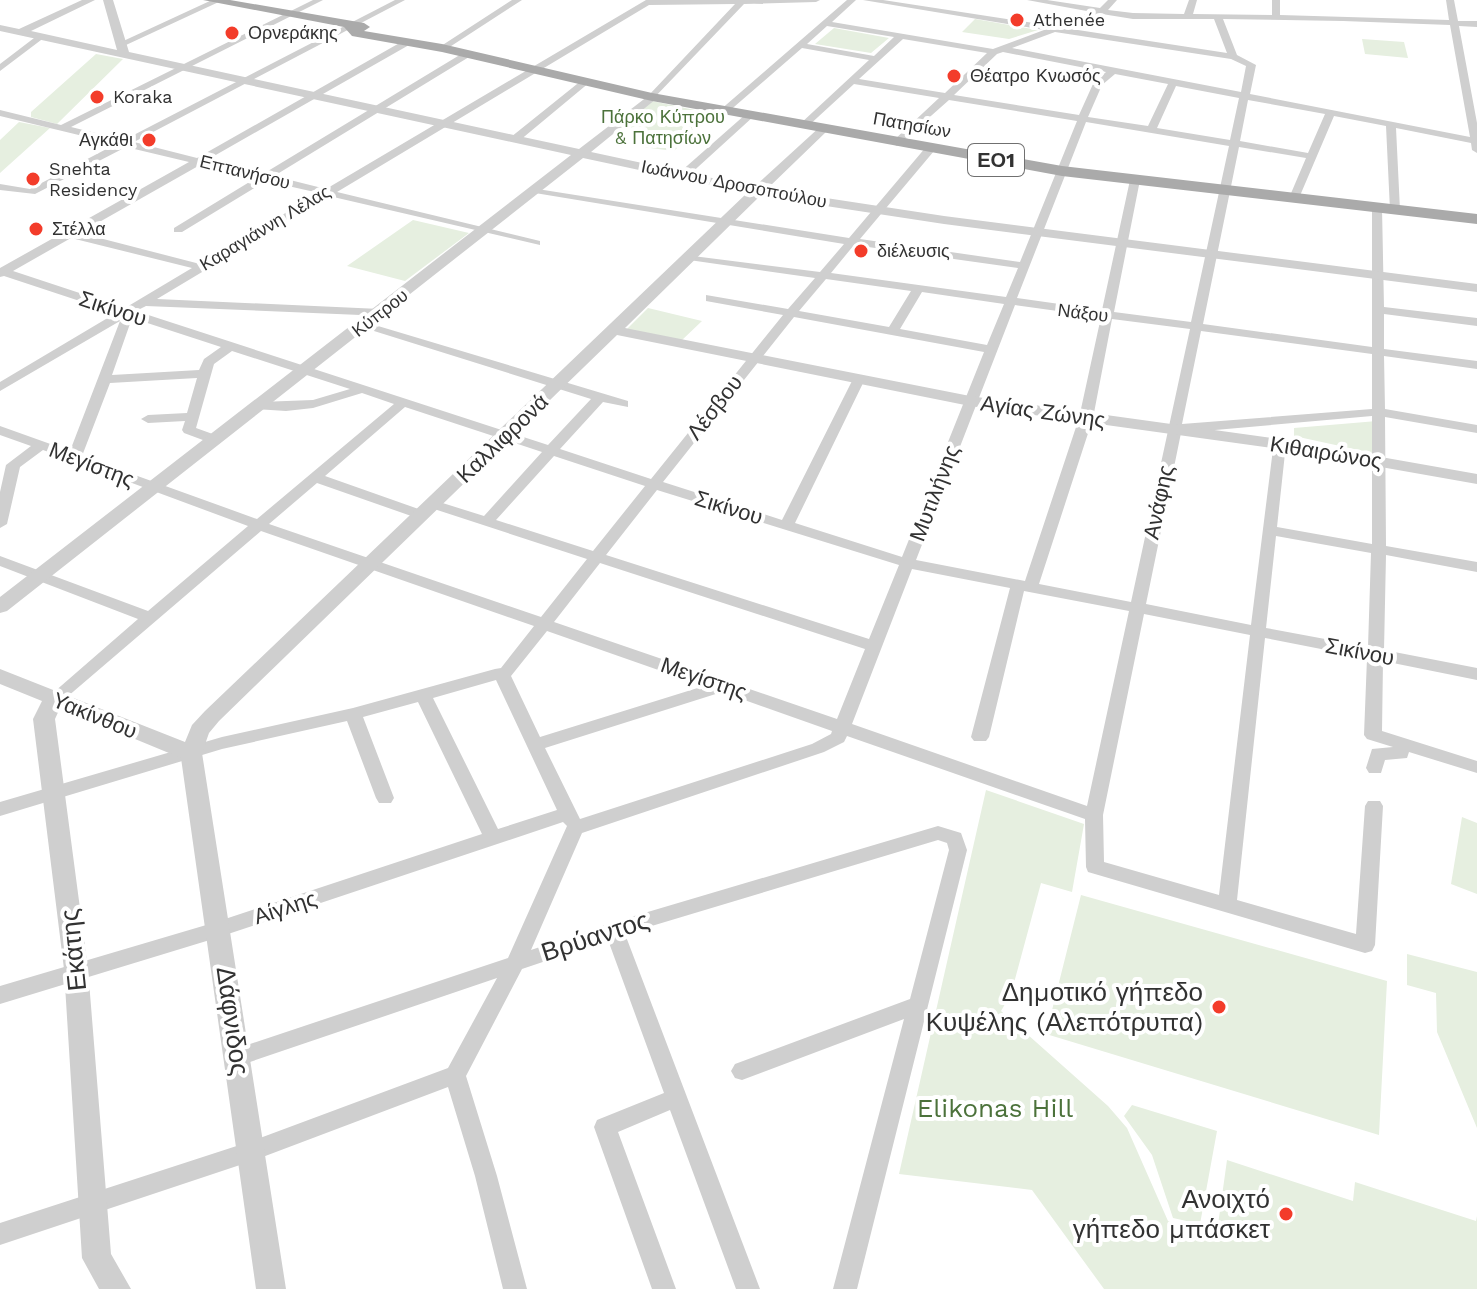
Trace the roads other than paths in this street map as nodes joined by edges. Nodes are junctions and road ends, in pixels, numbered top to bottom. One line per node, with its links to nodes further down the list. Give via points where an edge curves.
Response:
1 (90, 0): 30 (street)
2 (108, 0): 39 (street)
3 (214, 0): 18 (main road, Πατησίων / ΕΟ1); 39 (street)
4 (319, 0): 18 (street)
5 (401, 0): 26 (street)
6 (518, 0): 37 (street, via 457,39)
7 (813, 0): 16 (street)
8 (852, 0): 24 (street)
9 (867, 0): 29 (street, via 966,11)
10 (1031, 0): 17 (street)
11 (1113, 0): 17 (street)
12 (1193, 0): 21 (street)
13 (1276, 0): 19 (street)
14 (1450, 0): 23 (street)
15 (650, 1): 16 (street); 48 (street, Καραγιάννη Λέλας)
16 (742, 1): 55 (street, Κύπρου)
17 (1102, 11): 20 (street); 29 (street)
18 (288, 15): 26 (main road, Πατησίων / ΕΟ1); 44 (street)
19 (1276, 17): 22 (street); 23 (street, via 1342,14)
20 (1172, 18): 21 (street); 27 (street)
21 (1187, 18): 22 (street)
22 (1218, 18): 42 (street)
23 (1454, 22): 25 (street); 45 (street)
24 (825, 23): 32 (street); 38 (street)
25 (1477, 24)
26 (350, 27): 35 (main road, Πατησίων / ΕΟ1, via 352,32); 37 (main road, Πατησίων / ΕΟ1); 50 (street)
27 (1165, 27)
28 (0, 28): 30 (street, Ιωάννου Δροσοπούλου)
29 (1055, 29): 36 (street); 40 (street)
30 (20, 33): 33 (street, Ιωάννου Δροσοπούλου); 34 (street)
31 (1158, 35): 36 (street)
32 (901, 36): 40 (street); 43 (street)
33 (41, 37): 39 (street, Ιωάννου Δροσοπούλου); 46 (street)
34 (0, 42)
35 (406, 43): 37 (main road, Πατησίων / ΕΟ1); 54 (street)
36 (1152, 44): 42 (street)
37 (436, 45): 41 (main road, Πατησίων / ΕΟ1)
38 (800, 45): 43 (street); 60 (street)
39 (124, 49): 44 (street, Ιωάννου Δροσοπούλου)
40 (998, 50): 49 (street); 56 (street)
41 (466, 55): 48 (main road, Πατησίων / ΕΟ1); 59 (street)
42 (1233, 57): 57 (street, Ανάφης, via 1251,65)
43 (876, 59): 51 (street)
44 (183, 67): 50 (street, Ιωάννου Δροσοπούλου); 68 (street)
45 (1462, 67): 47 (street); 58 (street)
46 (0, 68)
47 (1477, 68)
48 (531, 70): 52 (main road, Πατησίων / ΕΟ1); 65 (street, Καραγιάννη Λέλας)
49 (1113, 71): 53 (street); 64 (street, Μυτιλήνης, via 1098,84)
50 (246, 81): 54 (street, Ιωάννου Δροσοπούλου); 73 (street)
51 (852, 81): 56 (street); 66 (street)
52 (585, 82): 55 (main road, Πατησίων / ΕΟ1); 71 (street)
53 (1173, 83): 57 (street); 70 (street)
54 (314, 96): 59 (street, Ιωάννου Δροσοπούλου); 80 (street)
55 (652, 97): 60 (main road, Πατησίων / ΕΟ1); 78 (street, Κύπρου)
56 (946, 97): 64 (street); 74 (street)
57 (1245, 97): 62 (street); 75 (street, Ανάφης)
58 (1473, 105): 72 (street)
59 (376, 109): 65 (street, Ιωάννου Δροσοπούλου); 83 (street)
60 (724, 111): 63 (main road, Πατησίων / ΕΟ1)
61 (0, 113): 68 (street, Επτανήσου)
62 (1330, 114): 67 (street); 79 (street)
63 (749, 116): 66 (main road, Πατησίων / ΕΟ1); 82 (street)
64 (1082, 120): 70 (street); 81 (street, Μυτιλήνης)
65 (440, 123): 71 (street, Ιωάννου Δροσοπούλου); 89 (street, Καραγιάννη Λέλας)
66 (803, 126): 69 (main road, Πατησίων / ΕΟ1)
67 (1391, 126): 72 (street); 92 (street)
68 (62, 128): 73 (street, Επτανήσου)
69 (822, 129): 74 (main road, Πατησίων / ΕΟ1); 88 (street, Καλλιφρονά)
70 (1151, 131): 75 (street)
71 (515, 139): 78 (street, Ιωάννου Δροσοπούλου)
72 (1477, 141): 77 (street)
73 (125, 143): 80 (street, Επτανήσου); 85 (street, via 31,192)
74 (897, 143): 76 (main road, Πατησίων / ΕΟ1)
75 (1234, 144): 79 (street); 87 (street, Ανάφης)
76 (930, 149): 81 (main road, Πατησίων / ΕΟ1); 93 (street, Λέσβου)
77 (1477, 151)
78 (580, 154): 82 (street, Ιωάννου Δροσοπούλου); 86 (street, Κύπρου)
79 (1311, 156): 90 (street)
80 (198, 161): 83 (street, Επτανήσου); 99 (street)
81 (1062, 171): 84 (main road, Πατησίων / ΕΟ1); 98 (street, Μυτιλήνης)
82 (683, 175): 88 (street, Ιωάννου Δροσοπούλου)
83 (265, 177): 89 (street, Επτανήσου); 96 (street)
84 (1135, 180): 87 (main road, Πατησίων / ΕΟ1); 101 (street)
85 (0, 187)
86 (535, 190): 95 (street); 97 (street, Κύπρου)
87 (1223, 190): 90 (main road, Πατησίων / ΕΟ1); 103 (street, Ανάφης)
88 (757, 191): 93 (street, Ιωάννου Δροσοπούλου); 95 (street, Καλλιφρονά)
89 (325, 192): 97 (street, Επτανήσου); 106 (street, Καραγιάννη Λέλας)
90 (1294, 198): 91 (main road, Πατησίων / ΕΟ1)
91 (1377, 208): 92 (main road, Πατησίων / ΕΟ1); 108 (street)
92 (1395, 210): 94 (main road, Πατησίων / ΕΟ1)
93 (877, 211): 98 (street, Ιωάννου Δροσοπούλου); 100 (street, Λέσβου)
94 (1477, 219)
95 (726, 222): 100 (street); 104 (street, Καλλιφρονά)
96 (178, 230)
97 (484, 231): 102 (street, Επτανήσου); 117 (street, Κύπρου)
98 (1038, 231): 101 (street, Ιωάννου Δροσοπούλου); 105 (street, Μυτιλήνης)
99 (69, 234): 106 (street); 107 (street)
100 (850, 242): 105 (street); 109 (street, Λέσβου)
101 (1122, 242): 103 (street, Ιωάννου Δροσοπούλου); 119 (street)
102 (536, 243)
103 (1210, 253): 108 (street, Ιωάννου Δροσοπούλου); 122 (street, Ανάφης)
104 (689, 257): 109 (street, Νάξου); 123 (street, Καλλιφρονά)
105 (1025, 266): 114 (street, Μυτιλήνης)
106 (200, 267): 113 (street, Καραγιάννη Λέλας)
107 (1, 272): 116 (street, Σικίνου)
108 (1378, 275): 110 (street, Ιωάννου Δροσοπούλου); 115 (street)
109 (822, 276): 111 (street, Νάξου); 118 (street, Λέσβου)
110 (1477, 288)
111 (918, 289): 114 (street, Νάξου); 124 (street)
112 (710, 298): 118 (street)
113 (142, 302): 116 (street, Καραγιάννη Λέλας); 117 (street)
114 (1009, 303): 119 (street, Νάξου); 126 (street, Μυτιλήνης)
115 (1378, 310): 120 (street); 127 (street)
116 (126, 312): 125 (street, Σικίνου); 132 (street); 135 (street, Καραγιάννη Λέλας)
117 (380, 313): 121 (street, Κύπρου)
118 (789, 313): 124 (street); 128 (street, Λέσβου)
119 (1107, 316): 122 (street, Νάξου); 144 (street)
120 (1477, 322)
121 (364, 326): 130 (street, Κύπρου); 134 (street)
122 (1195, 327): 127 (street, Νάξου); 146 (street, Ανάφης)
123 (614, 330): 128 (street, Αγίας Ζώνης); 134 (street, Καλλιφρονά)
124 (892, 332): 126 (street)
125 (231, 346): 130 (street, Σικίνου); 131 (street, via 209,360)
126 (991, 350): 139 (street, Μυτιλήνης)
127 (1378, 352): 129 (street, Νάξου); 142 (street)
128 (753, 358): 133 (street, Αγίας Ζώνης); 158 (street, Λέσβου)
129 (1477, 365)
130 (306, 371): 136 (street, Σικίνου); 141 (street, Κύπρου)
131 (204, 374): 132 (street); 143 (street)
132 (104, 379): 154 (street)
133 (859, 379): 139 (street, Αγίας Ζώνης); 164 (street)
134 (557, 385): 137 (street); 149 (street, Καλλιφρονά)
135 (0, 387)
136 (363, 388): 138 (street, Σικίνου); 141 (street, via 340,400)
137 (599, 398): 140 (street); 153 (street)
138 (405, 401): 149 (street, Σικίνου); 156 (street)
139 (970, 401): 144 (street, Αγίας Ζώνης); 170 (street, Μυτιλήνης)
140 (623, 404)
141 (260, 406): 150 (street, Κύπρου)
142 (1378, 412): 146 (street, Αγίας Ζώνης); 147 (street, Αγίας Ζώνης); 155 (street)
143 (190, 417): 145 (street); 150 (street, via 189,430)
144 (1086, 418): 146 (street, Αγίας Ζώνης); 173 (street)
145 (148, 419)
146 (1174, 429): 151 (street, Κιθαιρώνος); 175 (street, Ανάφης)
147 (1477, 429)
148 (0, 430): 152 (street, Μεγίστης)
149 (504, 436): 153 (street, Σικίνου); 160 (street, Καλλιφρονά)
150 (216, 440): 159 (street, Κύπρου)
151 (1279, 444): 155 (street, Κιθαιρώνος); 165 (street)
152 (41, 445): 154 (street, Μεγίστης); 162 (street, via 13,465)
153 (550, 451): 158 (street, Σικίνου); 161 (street)
154 (75, 457): 159 (street, Μεγίστης)
155 (1379, 460): 157 (street, Κιθαιρώνος); 166 (street)
156 (313, 477): 160 (street); 163 (street)
157 (1477, 479)
158 (653, 484): 164 (street, Σικίνου); 167 (street, Λέσβου)
159 (154, 488): 163 (street, Μεγίστης); 172 (street, Κύπρου)
160 (428, 510): 161 (street); 169 (street, Καλλιφρονά)
161 (487, 521): 167 (street)
162 (0, 524)
163 (259, 525): 169 (street, Μεγίστης); 176 (street)
164 (787, 525): 170 (street, Σικίνου)
165 (1270, 530): 166 (street); 178 (street)
166 (1379, 549): 171 (street); 180 (street)
167 (594, 558): 177 (street, Λέσβου); 179 (street)
168 (0, 561): 172 (street)
169 (373, 563): 177 (street, Μεγίστης); 191 (street, Καλλιφρονά, via 207,721)
170 (907, 563): 173 (street, Σικίνου); 179 (street, Μυτιλήνης)
171 (1477, 567)
172 (40, 576): 174 (street, Κύπρου); 176 (street)
173 (1024, 587): 175 (street, Σικίνου); 189 (street)
174 (0, 607)
175 (1137, 609): 178 (street, Σικίνου); 199 (street, Ανάφης)
176 (148, 617): 186 (street)
177 (544, 622): 181 (street, Λέσβου); 184 (street, Μεγίστης)
178 (1258, 631): 180 (street, Σικίνου); 202 (street)
179 (875, 647): 188 (street, Μυτιλήνης)
180 (1374, 653): 182 (street, Σικίνου); 192 (street, via 1376,739)
181 (504, 672): 185 (street); 190 (street)
182 (1477, 674)
183 (0, 676): 186 (street, Υακίνθου)
184 (725, 685): 188 (street, Μεγίστης); 190 (street)
185 (423, 695): 187 (street); 201 (street)
186 (54, 699): 191 (street, Υακίνθου); 195 (street, Εκάτης, via 44,719)
187 (353, 714): 191 (street); 196 (street)
188 (845, 727): 199 (street, Μεγίστης); 200 (street, Αίγλης, via 838,738 818,748)
189 (980, 737)
190 (536, 745): 200 (street)
191 (191, 753): 195 (street); 203 (street, Δάφνιδος)
192 (1454, 761): 193 (street); 194 (street, via 1381,751)
193 (1477, 767)
194 (1375, 768)
195 (54, 792): 198 (street); 206 (street, Εκάτης)
196 (385, 798)
197 (1374, 806): 202 (street, via 1365,945)
198 (0, 809)
199 (1094, 815): 202 (street, via 1095,867)
200 (571, 820): 201 (street, Αίγλης); 205 (street)
201 (493, 838): 203 (street, Αίγλης)
202 (1227, 907)
203 (219, 928): 206 (street, Αίγλης); 209 (street, Δάφνιδος)
204 (614, 930): 205 (street, Βρύαντος); 208 (street, Βρύαντος, via 938,833 955,838 958,850); 212 (street)
205 (516, 962): 209 (street, Βρύαντος); 211 (street)
206 (76, 969): 207 (street, Αίγλης); 214 (street, Εκάτης)
207 (0, 995)
208 (917, 1005): 210 (street); 221 (street)
209 (238, 1057): 213 (street, Δάφνιδος)
210 (742, 1071)
211 (455, 1075): 213 (street); 218 (street)
212 (675, 1098): 219 (street, via 605,1127); 220 (street)
213 (252, 1151): 214 (street); 217 (street, Δάφνιδος)
214 (91, 1204): 215 (street); 216 (street, Εκάτης, via 97,1258)
215 (0, 1234)
216 (116, 1289)
217 (271, 1289)
218 (515, 1289)
219 (664, 1289)
220 (748, 1289)
221 (845, 1289)

